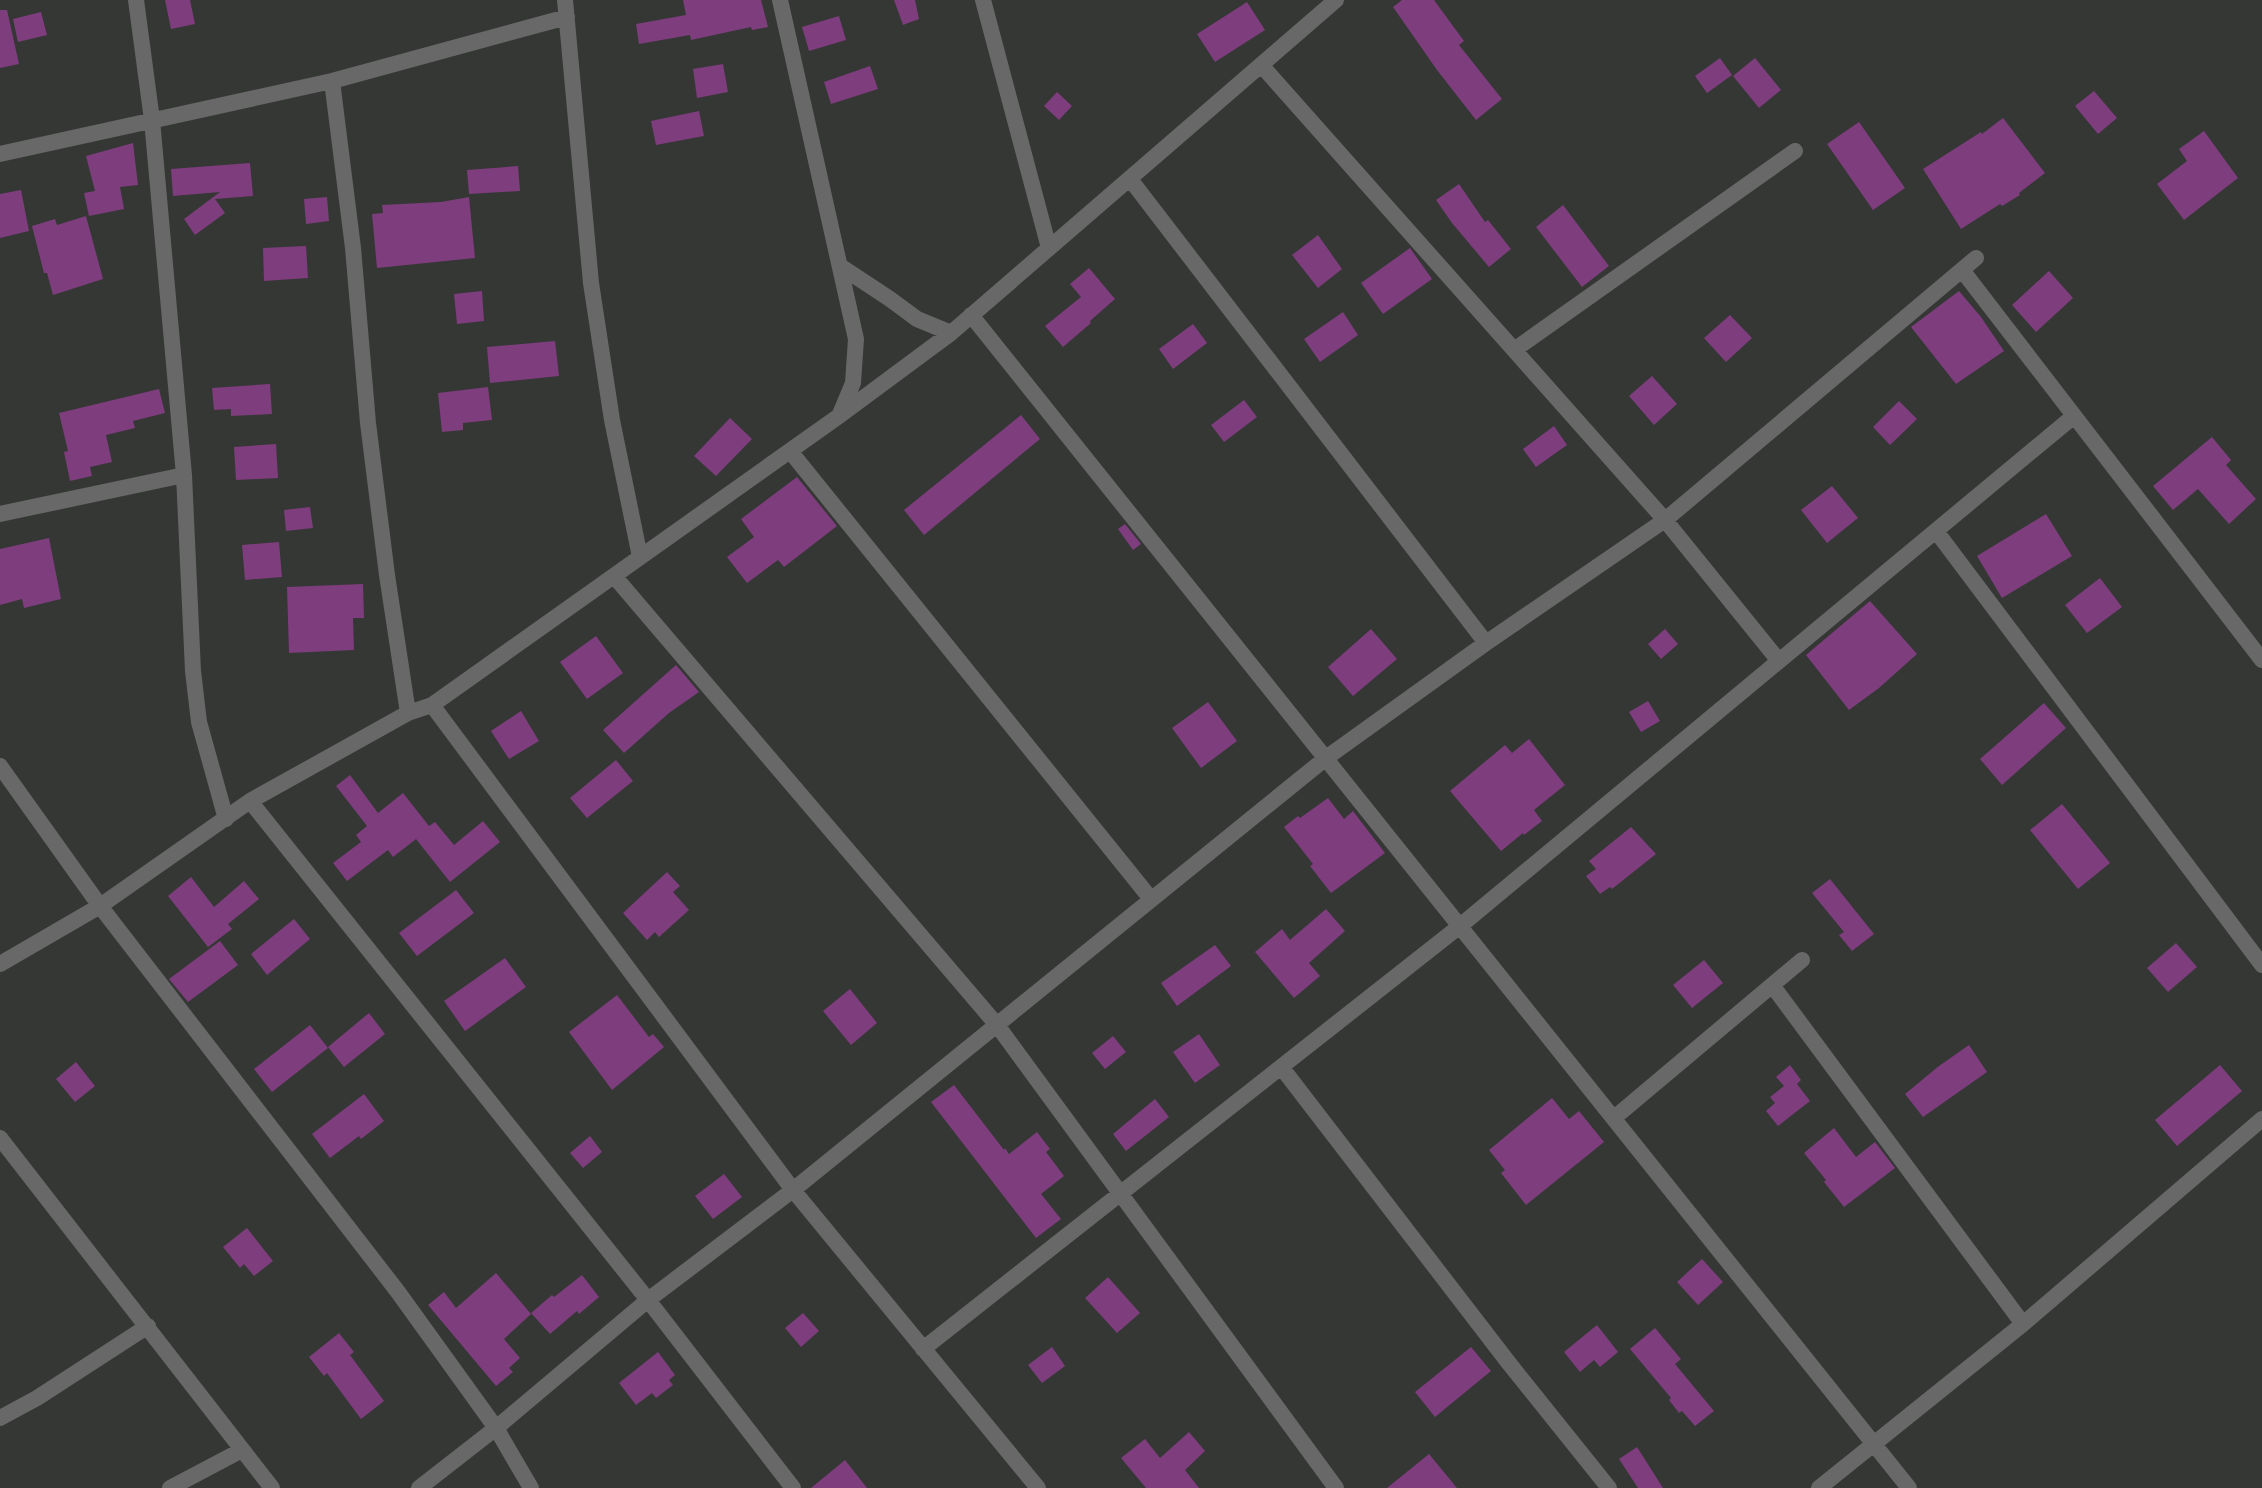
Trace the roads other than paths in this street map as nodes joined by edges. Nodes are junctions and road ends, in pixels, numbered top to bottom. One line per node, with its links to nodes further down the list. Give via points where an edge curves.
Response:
1 (136, 0): 8 (street)
2 (780, 0): 14 (street)
3 (985, 0): 12 (street)
4 (1336, 0): 6 (street)
5 (566, 8): 7 (street); 26 (street, via 591,283 612,420)
6 (1262, 66): 11 (street); 18 (street)
7 (332, 81): 8 (street); 32 (street, via 353,248 368,423)
8 (152, 120): 10 (street); 22 (street)
9 (1795, 151): 18 (street)
10 (0, 154)
11 (1130, 179): 12 (street); 28 (street)
12 (1049, 248): 16 (street)
13 (1976, 258): 15 (street)
14 (840, 266): 17 (street, via 917,320); 19 (street, via 856,339 854,383)
15 (1962, 270): 20 (street); 24 (street)
16 (971, 315): 17 (street); 33 (street)
17 (951, 333): 19 (street)
18 (1514, 350): 24 (street)
19 (839, 416): 21 (street)
20 (2074, 416): 25 (street); 29 (street)
21 (790, 451): 26 (street); 37 (street)
22 (184, 475): 23 (street); 36 (street, via 199,722)
23 (0, 514)
24 (1665, 520): 28 (street); 30 (street)
25 (1936, 531): 30 (street); 42 (street)
26 (640, 557): 27 (street)
27 (614, 576): 31 (street); 44 (street)
28 (1486, 643): 33 (street)
29 (2262, 660)
30 (1779, 661): 39 (street)
31 (432, 705): 32 (street); 49 (street)
32 (408, 713): 35 (street)
33 (1326, 758): 37 (street); 39 (street)
34 (0, 766): 38 (street)
35 (250, 801): 36 (street); 51 (street)
36 (226, 819): 38 (street)
37 (1151, 899): 44 (street)
38 (100, 906): 41 (street); 56 (street, via 398,1292)
39 (1460, 926): 45 (street); 46 (street)
40 (1802, 960): 43 (street)
41 (0, 964)
42 (2262, 965)
43 (1772, 985): 46 (street); 52 (street)
44 (997, 1024): 49 (street); 50 (street)
45 (1282, 1068): 50 (street); 66 (street)
46 (1614, 1118): 57 (street)
47 (2262, 1119): 52 (street)
48 (0, 1138): 53 (street)
49 (793, 1190): 51 (street); 54 (street)
50 (1121, 1193): 54 (street); 65 (street)
51 (648, 1300): 56 (street); 63 (street)
52 (2023, 1324): 57 (street)
53 (148, 1326): 55 (street); 58 (street)
54 (923, 1349): 64 (street)
55 (0, 1418)
56 (496, 1428): 61 (street); 62 (street)
57 (1875, 1443): 67 (street); 68 (street)
58 (242, 1450): 59 (street); 60 (street)
59 (171, 1488)
60 (272, 1488)
61 (419, 1488)
62 (531, 1488)
63 (793, 1488)
64 (1038, 1488)
65 (1336, 1488)
66 (1609, 1488)
67 (1819, 1488)
68 (1909, 1488)

